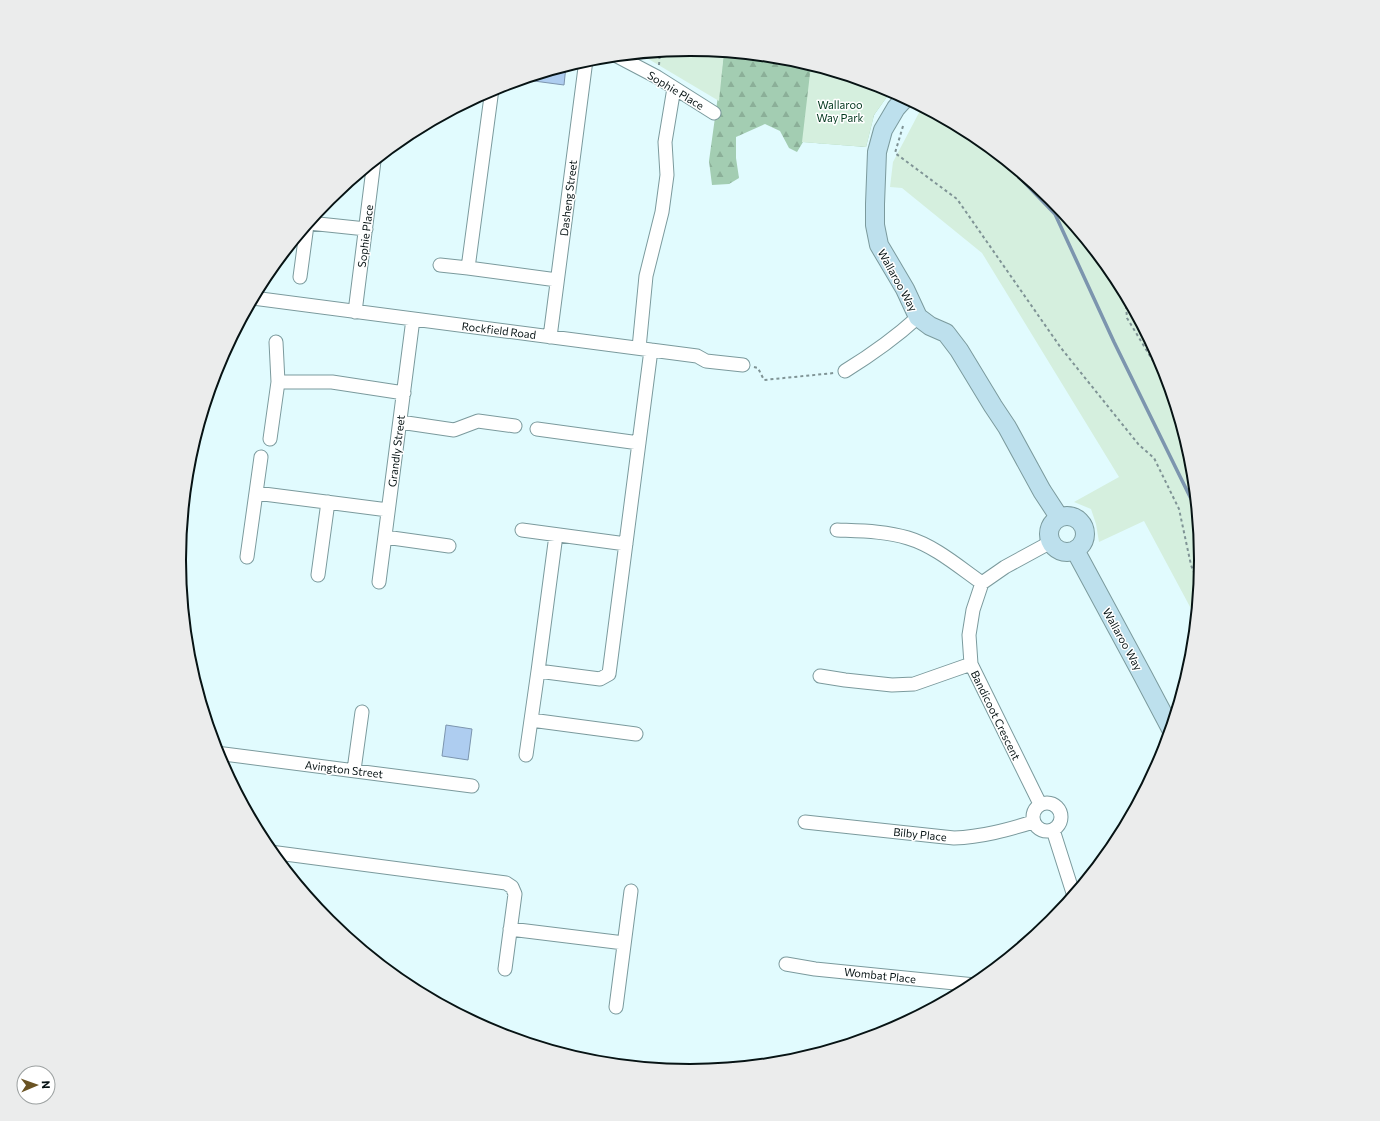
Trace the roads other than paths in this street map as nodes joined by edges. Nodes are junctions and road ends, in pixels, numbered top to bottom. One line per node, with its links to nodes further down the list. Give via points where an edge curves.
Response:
1 (624, 60): 3 (street, Sophie Place)
2 (585, 67): 14 (street, Dasheng Street)
3 (674, 88): 6 (street, Sophie Place); 21 (street, via 665,142 667,175 662,212 646,276)
4 (491, 97): 12 (street)
5 (901, 102): 17 (street, Wallaroo Way, via 883,130 877,152 875,225 879,245)
6 (714, 113)
7 (373, 168): 9 (street, Sophie Place)
8 (315, 224): 9 (street)
9 (366, 228): 16 (street, Sophie Place)
10 (305, 235): 13 (street)
11 (440, 265): 12 (street)
12 (468, 268): 14 (street)
13 (300, 277)
14 (557, 280): 19 (street, Dasheng Street)
15 (259, 299): 16 (street, Rockfield Road)
16 (355, 312): 18 (street, Rockfield Road)
17 (918, 317): 23 (street, via 872,355); 35 (street, Wallaroo Way, via 946,333 959,350)
18 (413, 319): 19 (street, Rockfield Road); 25 (street, Grandly Street)
19 (550, 337): 21 (street, Rockfield Road)
20 (276, 342): 24 (street)
21 (645, 349): 22 (street, Rockfield Road); 30 (street)
22 (742, 365)
23 (844, 371)
24 (278, 382): 25 (street, via 332,382); 29 (street)
25 (404, 394): 26 (street, Grandly Street)
26 (400, 422): 27 (street, via 454,430 478,421); 34 (street, Grandly Street)
27 (514, 426)
28 (537, 429): 30 (street)
29 (270, 439)
30 (639, 443): 41 (street)
31 (261, 457): 32 (street)
32 (256, 493): 33 (street); 44 (street)
33 (328, 502): 34 (street); 45 (street)
34 (388, 510): 39 (street, Grandly Street)
35 (1059, 517): 40 (street, via 1049,531); 43 (street, via 1072,516 1084,529 1083,541)
36 (522, 530): 38 (street)
37 (837, 530): 47 (street, via 875,532 908,538 933,550)
38 (556, 535): 41 (street); 49 (street)
39 (385, 537): 42 (street); 46 (street, Grandly Street)
40 (1051, 542): 43 (street, via 1064,552); 47 (street, via 1005,567)
41 (626, 544): 49 (street, via 610,674 600,679)
42 (449, 546)
43 (1075, 550): 53 (street, Wallaroo Way)
44 (247, 557)
45 (318, 575)
46 (379, 582)
47 (982, 583): 48 (street, Bandicoot Crescent, via 973,610 969,635)
48 (971, 664): 50 (street, via 914,684 892,685); 59 (street, Bandicoot Crescent)
49 (538, 671): 52 (street)
50 (820, 676)
51 (362, 712): 57 (street)
52 (531, 720): 54 (street); 56 (street)
53 (1168, 724)
54 (636, 734)
55 (224, 754): 57 (street, Avington Street)
56 (526, 755)
57 (354, 770): 58 (street, Avington Street)
58 (472, 786)
59 (1040, 804): 61 (street, via 1033,813); 62 (street, via 1055,805 1060,813 1060,822)
60 (805, 822): 61 (street, Bilby Place, via 954,838 997,833)
61 (1033, 822): 62 (street, via 1039,829)
62 (1053, 830): 64 (street)
63 (280, 853): 66 (street, via 506,883 512,887 515,894)
64 (1072, 890)
65 (631, 891): 67 (street)
66 (510, 929): 67 (street); 69 (street)
67 (624, 943): 71 (street)
68 (786, 964): 70 (street, Wombat Place)
69 (505, 969)
70 (962, 985)
71 (616, 1007)

